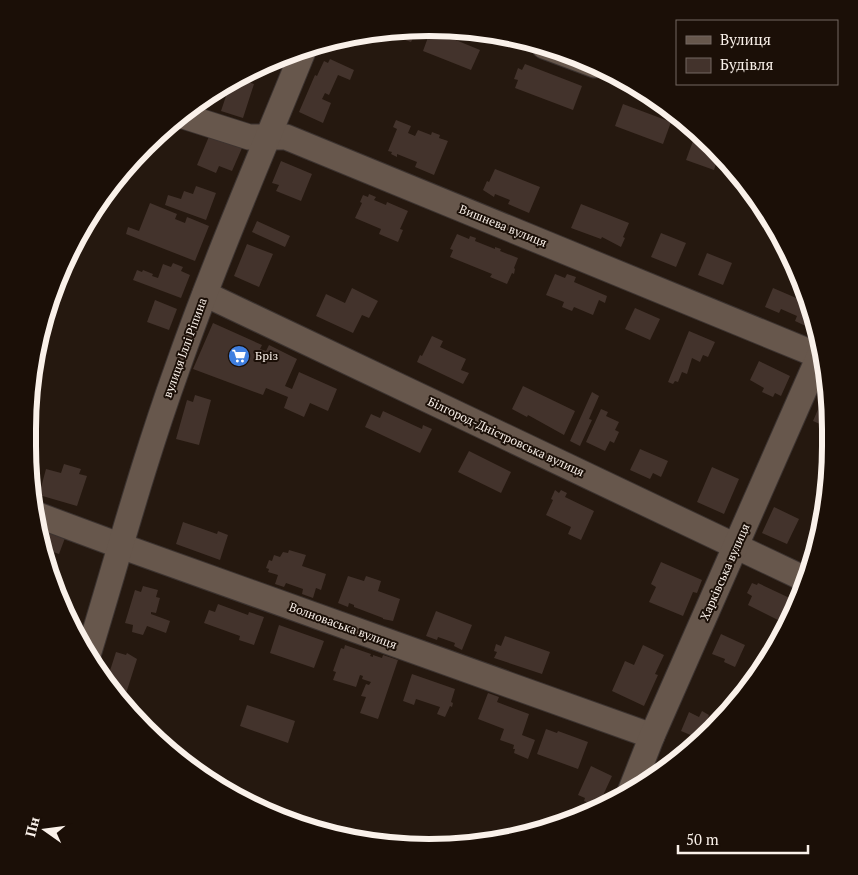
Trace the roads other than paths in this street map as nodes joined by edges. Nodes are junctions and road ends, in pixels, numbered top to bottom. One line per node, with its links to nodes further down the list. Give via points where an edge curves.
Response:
1 (300, 58): 3 (street, вулиця Іллі Ріпина)
2 (189, 118): 3 (street, Вишнева вулиця, via 249,137)
3 (268, 137): 4 (street, вулиця Іллі Ріпина); 5 (street, Вишнева вулиця, via 286,137)
4 (204, 294): 8 (street, вулиця Іллі Ріпина); 9 (street, Білгород-Дністровська вулиця)
5 (814, 352)
6 (816, 366): 9 (street, Харківська вулиця)
7 (43, 517): 8 (street, Волноваська вулиця)
8 (120, 546): 11 (street, вулиця Іллі Ріпина); 12 (street, Волноваська вулиця)
9 (736, 547): 10 (street, Білгород-Дністровська вулиця); 12 (street, Харківська вулиця)
10 (799, 576)
11 (91, 645)
12 (652, 736): 13 (street, Харківська вулиця)
13 (635, 780)

